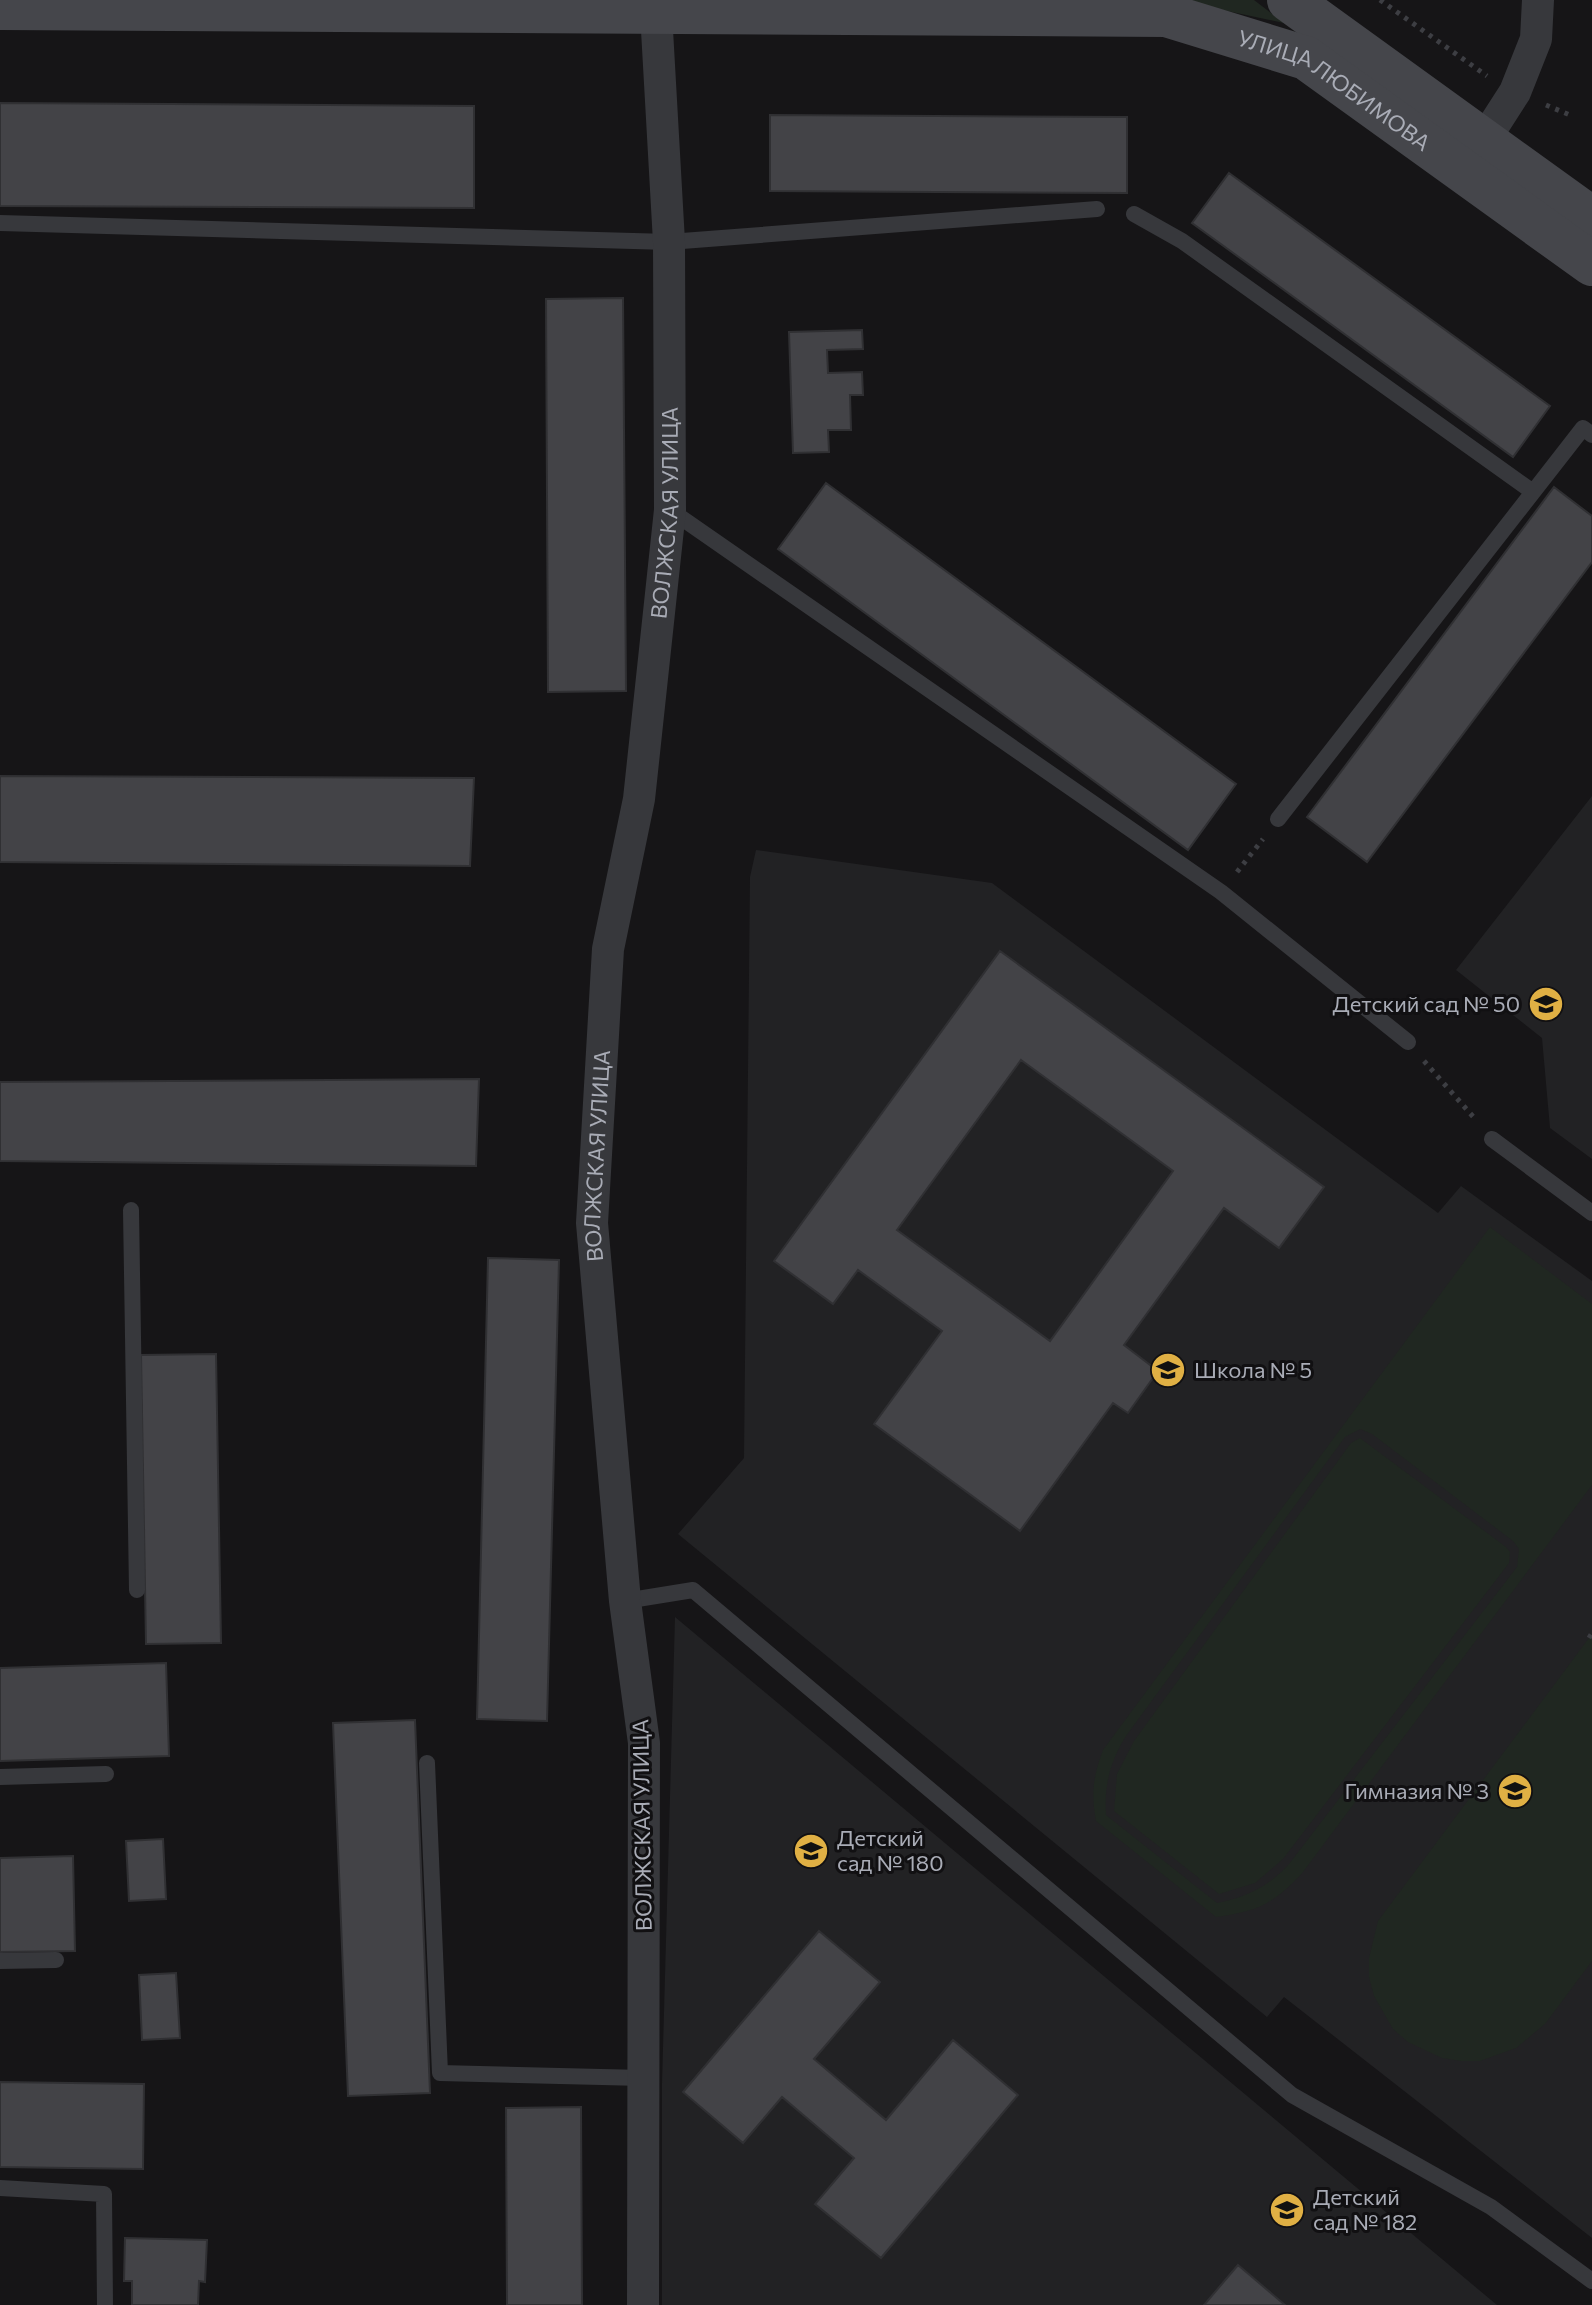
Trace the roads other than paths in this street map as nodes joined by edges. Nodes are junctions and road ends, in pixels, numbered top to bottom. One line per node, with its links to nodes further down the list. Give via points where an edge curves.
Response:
1 (1289, 0): 6 (main road, УЛИЦА ЛЮБИМОВА)
2 (1538, 0): 6 (street, via 1536,39 1515,92)
3 (1037, 7): 5 (main road, УЛИЦА ЛЮБИМОВА); 6 (main road, УЛИЦА ЛЮБИМОВА, via 1166,15 1306,58)
4 (0, 8): 5 (main road, УЛИЦА ЛЮБИМОВА)
5 (661, 10): 11 (street, ВОЛЖСКАЯ УЛИЦА, via 657,30)
6 (1474, 157): 9 (main road, УЛИЦА ЛЮБИМОВА); 12 (main road, УЛИЦА ЛЮБИМОВА)
7 (1097, 209): 11 (lane)
8 (1134, 214): 14 (lane, via 1182,241)
9 (1592, 219)
10 (0, 223): 11 (lane)
11 (669, 242): 15 (street, ВОЛЖСКАЯ УЛИЦА)
12 (1592, 264)
13 (1592, 435): 14 (lane, via 1583,428)
14 (1533, 492): 16 (lane)
15 (670, 510): 17 (lane, via 1221,892); 22 (street, ВОЛЖСКАЯ УЛИЦА, via 639,799 608,949 592,1223)
16 (1278, 819)
17 (1408, 1042)
18 (1492, 1139): 20 (lane)
19 (131, 1210): 21 (lane)
20 (1592, 1213)
21 (137, 1590)
22 (625, 1601): 28 (street, ВОЛЖСКАЯ УЛИЦА, via 644,1743); 30 (lane, via 693,1590 1292,2095 1491,2207)
23 (427, 1763): 28 (lane, via 440,2073)
24 (106, 1774): 25 (lane)
25 (0, 1777)
26 (56, 1960): 27 (lane)
27 (0, 1961)
28 (643, 2078): 32 (street, ВОЛЖСКАЯ УЛИЦА)
29 (0, 2188): 31 (lane, via 104,2194)
30 (1592, 2281)
31 (105, 2305)
32 (643, 2305)

